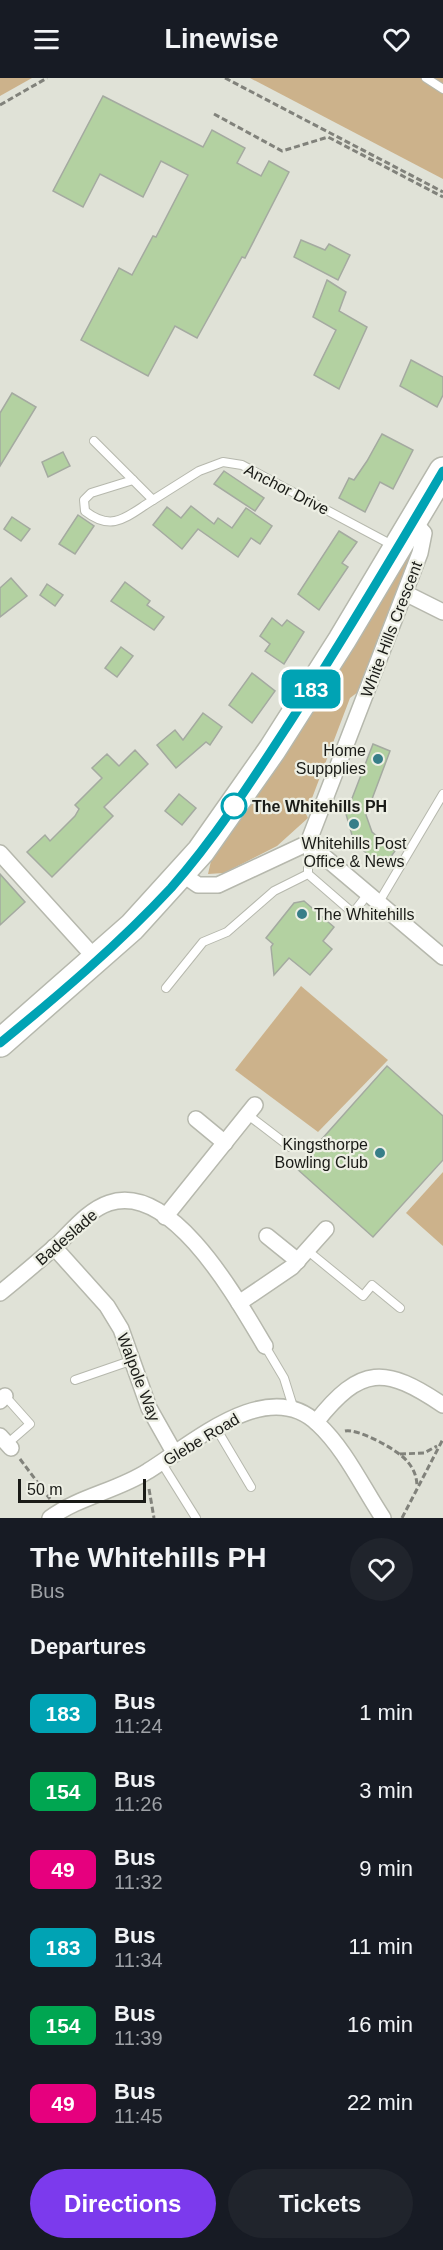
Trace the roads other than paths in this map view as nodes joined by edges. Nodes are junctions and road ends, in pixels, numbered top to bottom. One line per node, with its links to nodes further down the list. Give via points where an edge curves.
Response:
1 (426, 78): 2 (lane)
2 (443, 89)
3 (94, 441): 5 (lane)
4 (443, 471): 7 (highway)
5 (133, 480): 6 (lane); 6 (lane, Anchor Drive, via 91,493 84,500 85,511 98,521 113,522)
6 (153, 500): 8 (lane, Anchor Drive, via 199,471 223,462 242,465)
7 (414, 522): 8 (highway); 9 (street, White Hills Crescent, via 425,537)
8 (398, 548): 14 (highway, via 272,750)
9 (405, 593): 10 (street); 12 (street, White Hills Crescent)
10 (443, 612)
11 (443, 794): 16 (lane)
12 (308, 843): 14 (street, via 218,885 198,885); 15 (lane); 16 (street)
13 (0, 853): 18 (street)
14 (182, 874): 18 (highway)
15 (308, 874): 16 (lane, via 353,913); 19 (lane, via 274,891 227,932 203,942)
16 (374, 898): 17 (street)
17 (443, 957)
18 (97, 960): 20 (highway)
19 (166, 988)
20 (0, 1043)
21 (252, 1110): 23 (street); 24 (lane)
22 (196, 1119): 23 (street)
23 (225, 1143): 25 (street)
24 (290, 1147)
25 (165, 1217): 28 (street, Badeslade, via 138,1202 109,1203 87,1216); 31 (street, Badeslade, via 200,1248)
26 (326, 1229): 29 (street)
27 (267, 1236): 29 (street)
28 (54, 1247): 30 (street, Badeslade); 34 (street, Walpole Way, via 107,1306 122,1329)
29 (303, 1256): 31 (street); 32 (lane, via 363,1296 372,1285)
30 (0, 1293)
31 (239, 1303): 33 (street, Badeslade)
32 (400, 1308)
33 (266, 1346): 38 (lane, via 284,1378)
34 (133, 1360): 35 (lane); 42 (street, Walpole Way, via 149,1408)
35 (75, 1380)
36 (3, 1398): 41 (lane, via 30,1424)
37 (443, 1405): 39 (street, via 405,1382 378,1377 346,1389)
38 (294, 1410): 39 (street, Glebe Road); 40 (street, Glebe Road, via 252,1410)
39 (316, 1422): 47 (street, Glebe Road)
40 (216, 1428): 42 (street, Glebe Road); 44 (lane)
41 (6, 1443)
42 (175, 1454): 43 (street, Glebe Road)
43 (162, 1462): 45 (street, Glebe Road, via 130,1482); 46 (lane)
44 (251, 1487)
45 (51, 1511)
46 (196, 1518)
47 (383, 1518)

